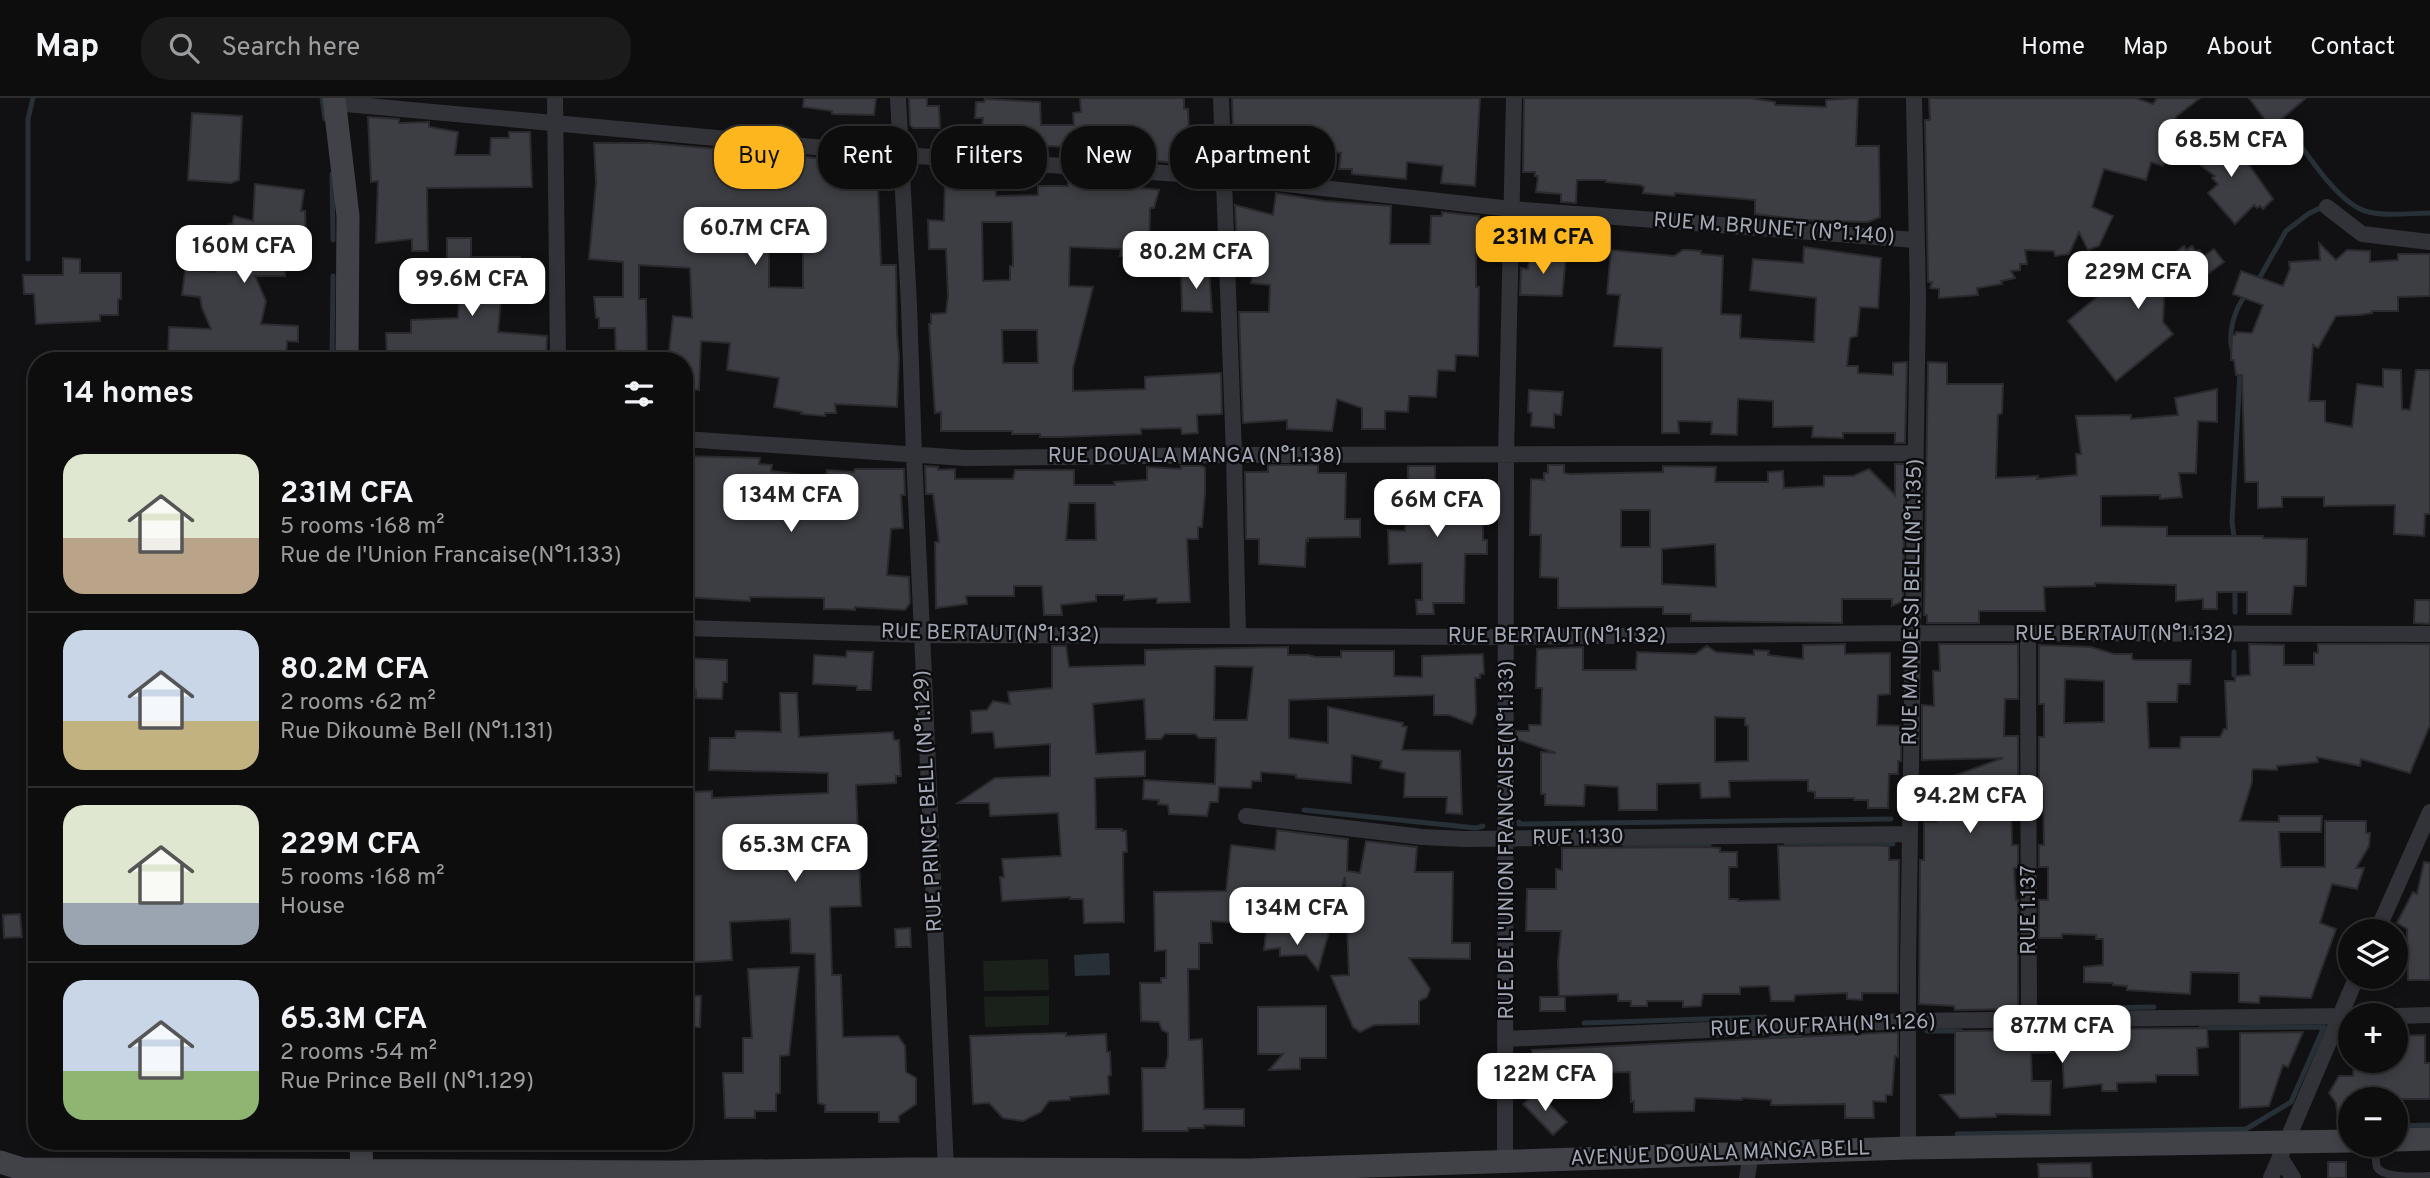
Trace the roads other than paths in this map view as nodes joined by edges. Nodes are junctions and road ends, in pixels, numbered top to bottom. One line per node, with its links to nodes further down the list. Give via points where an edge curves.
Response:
1 (555, 98): 7 (street)
2 (898, 98): 8 (street, RUE PRINCE BELL (N°1.129))
3 (1221, 98): 9 (street)
4 (1514, 98): 17 (street, RUE DE L'UNION FRANCAISE(N°1.133))
5 (1914, 98): 18 (street, RUE MANDESSI BELL(N°1.135))
6 (335, 100): 7 (street, RUE M. BRUNET (N°1.140)); 20 (street, via 348,216)
7 (555, 124): 10 (street, RUE M. BRUNET (N°1.140)); 21 (street)
8 (900, 126)
9 (1222, 126)
10 (818, 147)
11 (917, 156): 12 (street, RUE M. BRUNET (N°1.140))
12 (1170, 173)
13 (904, 189): 25 (street, RUE PRINCE BELL (N°1.129))
14 (1223, 189): 24 (street)
15 (1331, 189): 17 (street, RUE M. BRUNET (N°1.140))
16 (2327, 208): 19 (street, via 2362,234)
17 (1512, 209): 18 (street, RUE M. BRUNET (N°1.140)); 26 (street, RUE DE L'UNION FRANCAISE(N°1.133))
18 (1916, 240): 23 (street, RUE MANDESSI BELL(N°1.135))
19 (2430, 242)
20 (347, 352)
21 (558, 352)
22 (693, 440): 25 (street, RUE DOUALA MANGA (N°1.138))
23 (1916, 453): 26 (street, RUE DOUALA MANGA (N°1.138)); 28 (street, RUE MANDESSI BELL(N°1.135))
24 (1234, 454): 25 (street, RUE DOUALA MANGA (N°1.138)); 26 (street, RUE DOUALA MANGA (N°1.138)); 32 (street)
25 (914, 455): 31 (street, RUE PRINCE BELL (N°1.129))
26 (1507, 456): 33 (street, RUE DE L'UNION FRANCAISE(N°1.133))
27 (693, 628): 31 (street, RUE BERTAUT(N°1.132))
28 (1913, 633): 29 (street, RUE BERTAUT(N°1.132)); 33 (street, RUE BERTAUT(N°1.132)); 36 (street, RUE MANDESSI BELL(N°1.135))
29 (2028, 634): 30 (street, RUE BERTAUT(N°1.132)); 42 (street, RUE 1.137)
30 (2430, 634)
31 (922, 635): 32 (street, RUE BERTAUT(N°1.132)); 56 (street, RUE PRINCE BELL (N°1.129))
32 (1238, 636): 33 (street, RUE BERTAUT(N°1.132))
33 (1508, 637): 37 (street, RUE DE L'UNION FRANCAISE(N°1.133))
34 (2430, 812): 38 (street)
35 (1246, 816): 37 (street, RUE 1.130, via 1422,836)
36 (1910, 834): 37 (street, RUE 1.130); 43 (street, RUE MANDESSI BELL(N°1.135))
37 (1507, 839): 45 (street, RUE DE L'UNION FRANCAISE(N°1.133))
38 (2382, 919)
39 (2430, 1015): 41 (street)
40 (2338, 1016): 42 (street, RUE KOUFRAH(N°1.126))
41 (2408, 1016)
42 (2029, 1019): 43 (street, RUE KOUFRAH(N°1.126))
43 (1908, 1021): 45 (street, RUE KOUFRAH(N°1.126)); 49 (street, RUE MANDESSI BELL(N°1.135))
44 (2338, 1031): 51 (street)
45 (1505, 1040): 55 (street, RUE DE L'UNION FRANCAISE(N°1.133))
46 (2430, 1139): 47 (street)
47 (2408, 1140)
48 (2338, 1143): 51 (street, AVENUE DOUALA MANGA BELL)
49 (1908, 1148): 51 (street, AVENUE DOUALA MANGA BELL); 52 (street, AVENUE DOUALA MANGA BELL)
50 (361, 1150): 57 (street)
51 (2283, 1150): 64 (street); 65 (street)
52 (1751, 1152): 55 (street, AVENUE DOUALA MANGA BELL); 63 (street)
53 (2377, 1157): 62 (lane, via 2381,1174 2388,1177)
54 (0, 1162): 57 (street, AVENUE DOUALA MANGA BELL, via 22,1169)
55 (1505, 1162): 60 (street, AVENUE DOUALA MANGA BELL)
56 (946, 1169): 58 (street, AVENUE DOUALA MANGA BELL); 59 (street, AVENUE DOUALA MANGA BELL)
57 (362, 1174): 61 (street, AVENUE DOUALA MANGA BELL)
58 (915, 1174): 61 (street, AVENUE DOUALA MANGA BELL)
59 (1158, 1174): 60 (street, AVENUE DOUALA MANGA BELL)
60 (1246, 1174)
61 (673, 1175)
62 (2430, 1176)
63 (1747, 1178)
64 (2271, 1178)
65 (2293, 1178)

